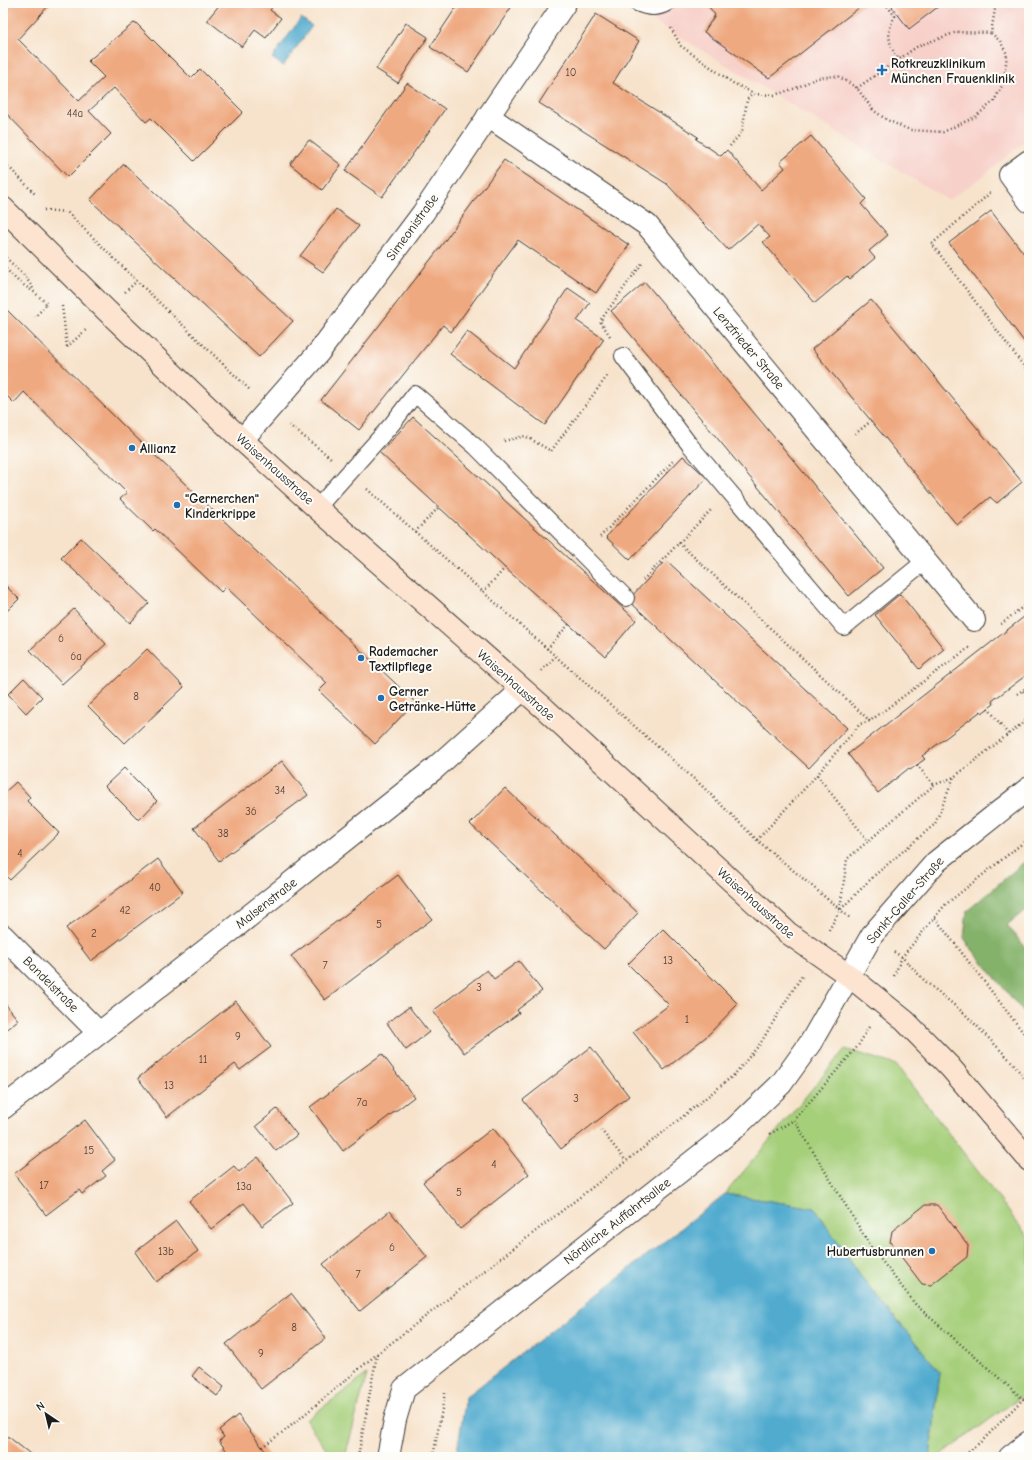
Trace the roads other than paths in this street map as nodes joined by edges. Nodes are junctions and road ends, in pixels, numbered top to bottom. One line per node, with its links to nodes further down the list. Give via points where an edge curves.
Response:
1 (565, 3): 4 (street, Simeonistraße)
2 (637, 3): 3 (lane, via 646,7)
3 (664, 5)
4 (488, 116): 9 (street, Simeonistraße, via 423,213 319,352); 11 (street, Lenzfrieder Straße, via 647,225)
5 (1029, 161): 6 (street, via 1010,175)
6 (1029, 201)
7 (3, 208): 9 (street, Waisenhausstraße)
8 (623, 356): 11 (lane, via 689,444 844,627)
9 (242, 440): 10 (street, Waisenhausstraße)
10 (317, 508): 12 (lane, via 392,424 415,394 476,446); 14 (street, Waisenhausstraße)
11 (925, 561): 13 (street, Lenzfrieder Straße)
12 (626, 598)
13 (974, 620)
14 (522, 690): 17 (street, Waisenhausstraße, via 788,934); 18 (street, Malsenstraße, via 434,769)
15 (1029, 788): 17 (street, Sankt-Galler-Straße, via 936,862 872,935)
16 (3, 936): 18 (street, Bandelstraße)
17 (848, 975): 20 (street, Waisenhausstraße, via 905,1021 950,1067); 22 (street, Nördliche Auffahrtsallee, via 811,1042 781,1084 735,1128 404,1389)
18 (99, 1033): 19 (street, Malsenstraße)
19 (3, 1108)
20 (1029, 1160)
21 (1029, 1442): 23 (street)
22 (388, 1457)
23 (1010, 1457)

